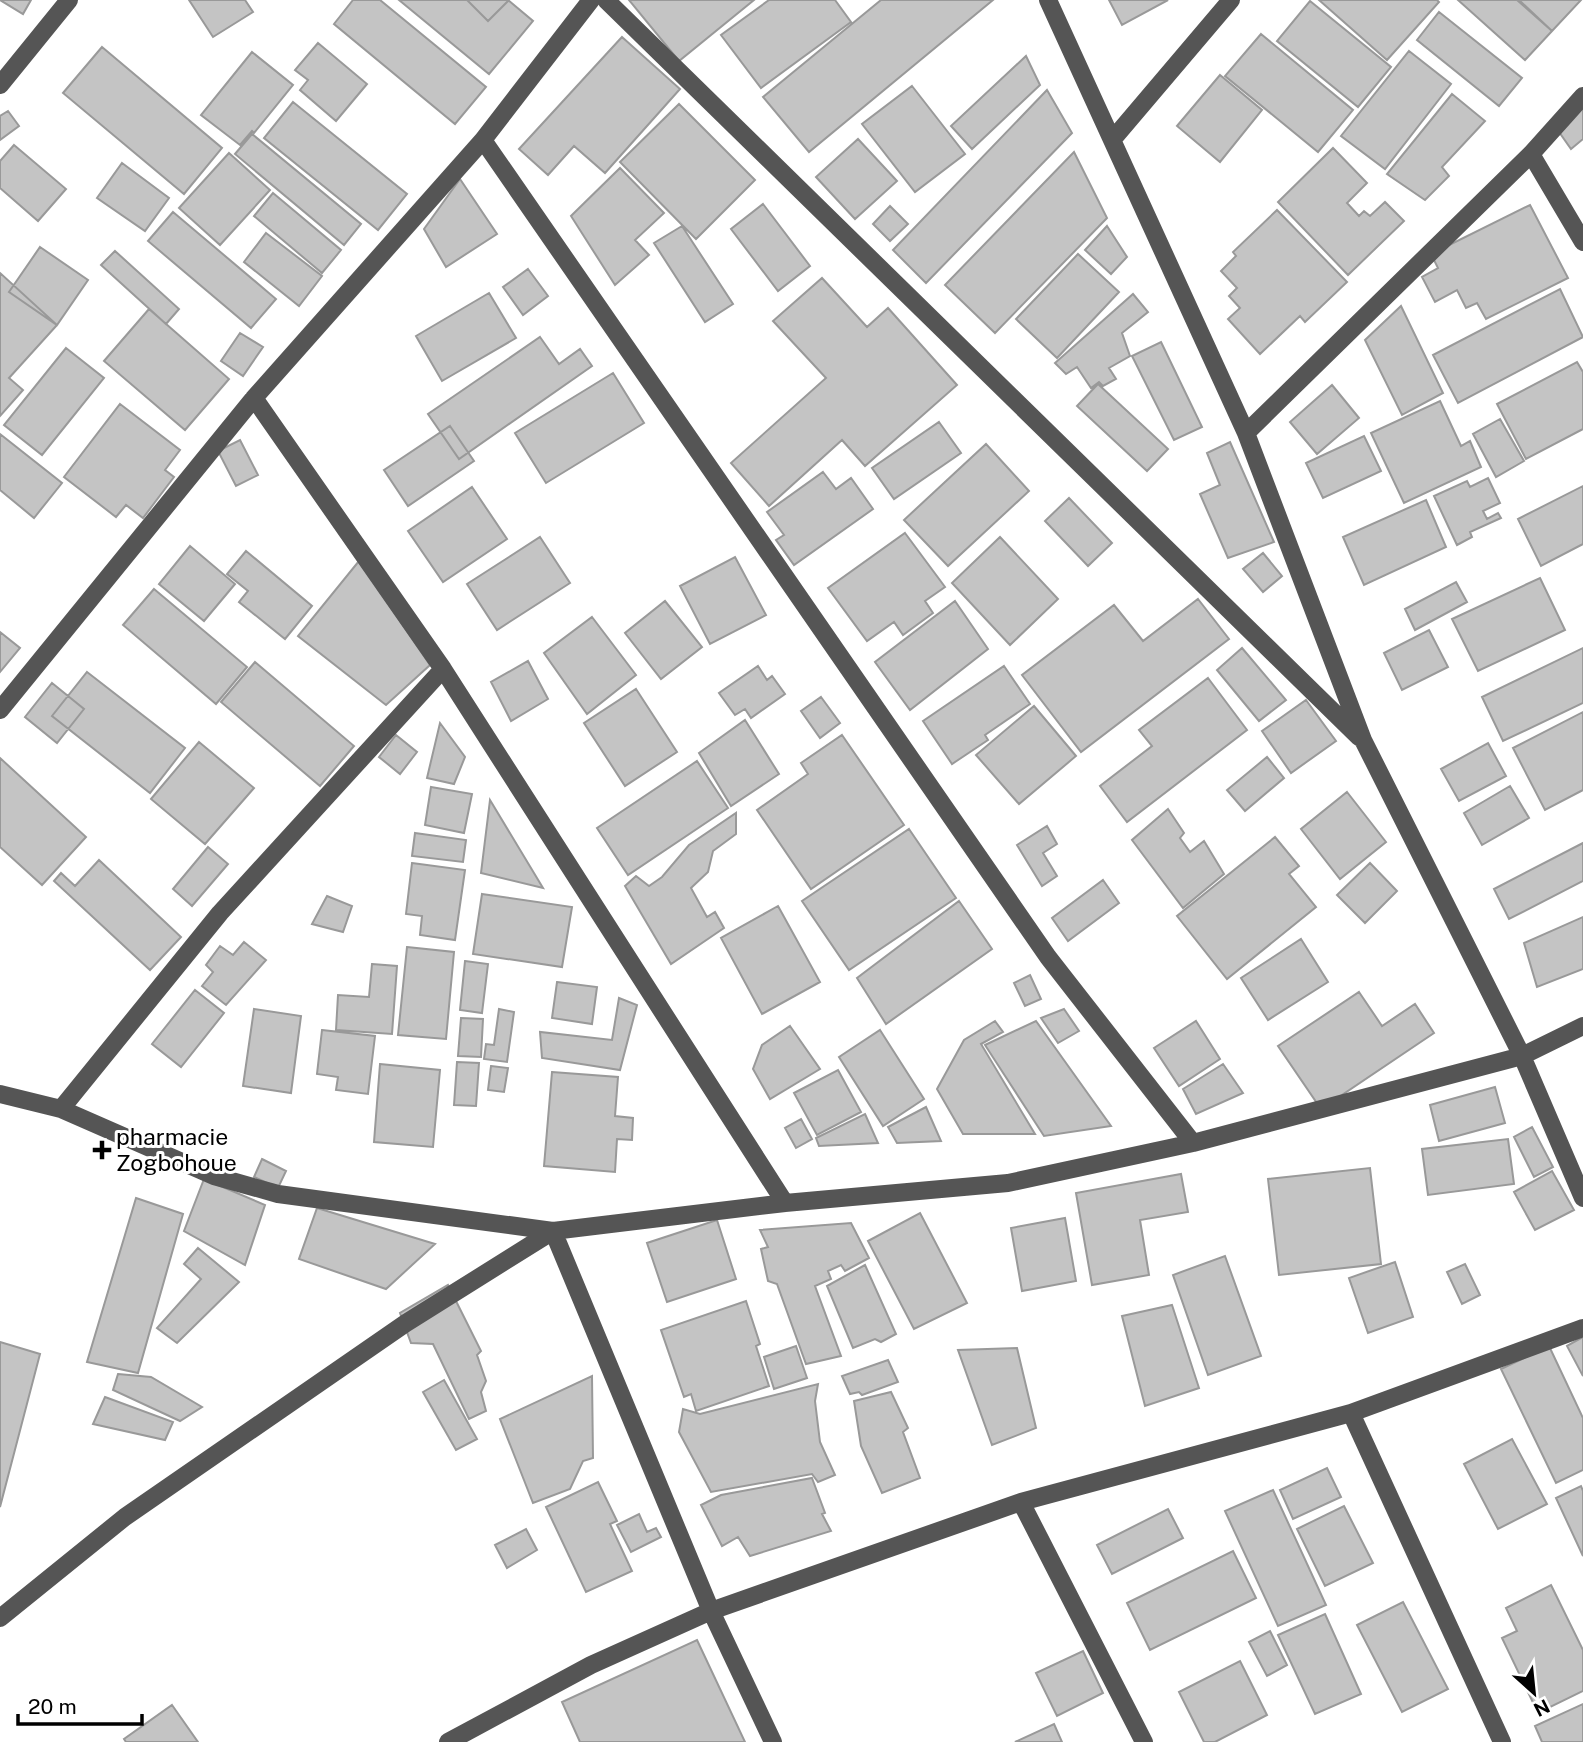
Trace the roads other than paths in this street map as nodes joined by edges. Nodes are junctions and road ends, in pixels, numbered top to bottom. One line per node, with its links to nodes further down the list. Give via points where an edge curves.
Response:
1 (69, 0): 6 (street)
2 (591, 0): 9 (street)
3 (606, 0): 16 (street)
4 (1048, 0): 8 (street)
5 (1231, 0): 8 (street)
6 (0, 85)
7 (1583, 96): 10 (street)
8 (1113, 139): 13 (street)
9 (483, 140): 12 (street); 21 (street, via 1048,957)
10 (1531, 154): 11 (street); 13 (street)
11 (1583, 242)
12 (254, 398): 14 (street); 15 (street)
13 (1246, 433): 16 (street)
14 (443, 669): 20 (street, via 220,913); 23 (street)
15 (0, 710)
16 (1363, 740): 18 (street)
17 (1583, 1026): 18 (street)
18 (1522, 1056): 21 (street); 22 (street)
19 (0, 1094): 20 (street)
20 (61, 1109): 24 (street, via 214,1176 278,1194)
21 (1192, 1143): 23 (street, via 1008,1183)
22 (1583, 1198)
23 (785, 1203): 24 (street)
24 (553, 1231): 28 (street); 29 (street, via 406,1323 125,1517)
25 (1583, 1328): 26 (street)
26 (1351, 1413): 27 (street); 33 (street)
27 (1021, 1502): 28 (street); 32 (street)
28 (710, 1611): 30 (street, via 591,1665); 31 (street)
29 (0, 1618)
30 (448, 1742)
31 (773, 1742)
32 (1144, 1742)
33 (1502, 1742)

